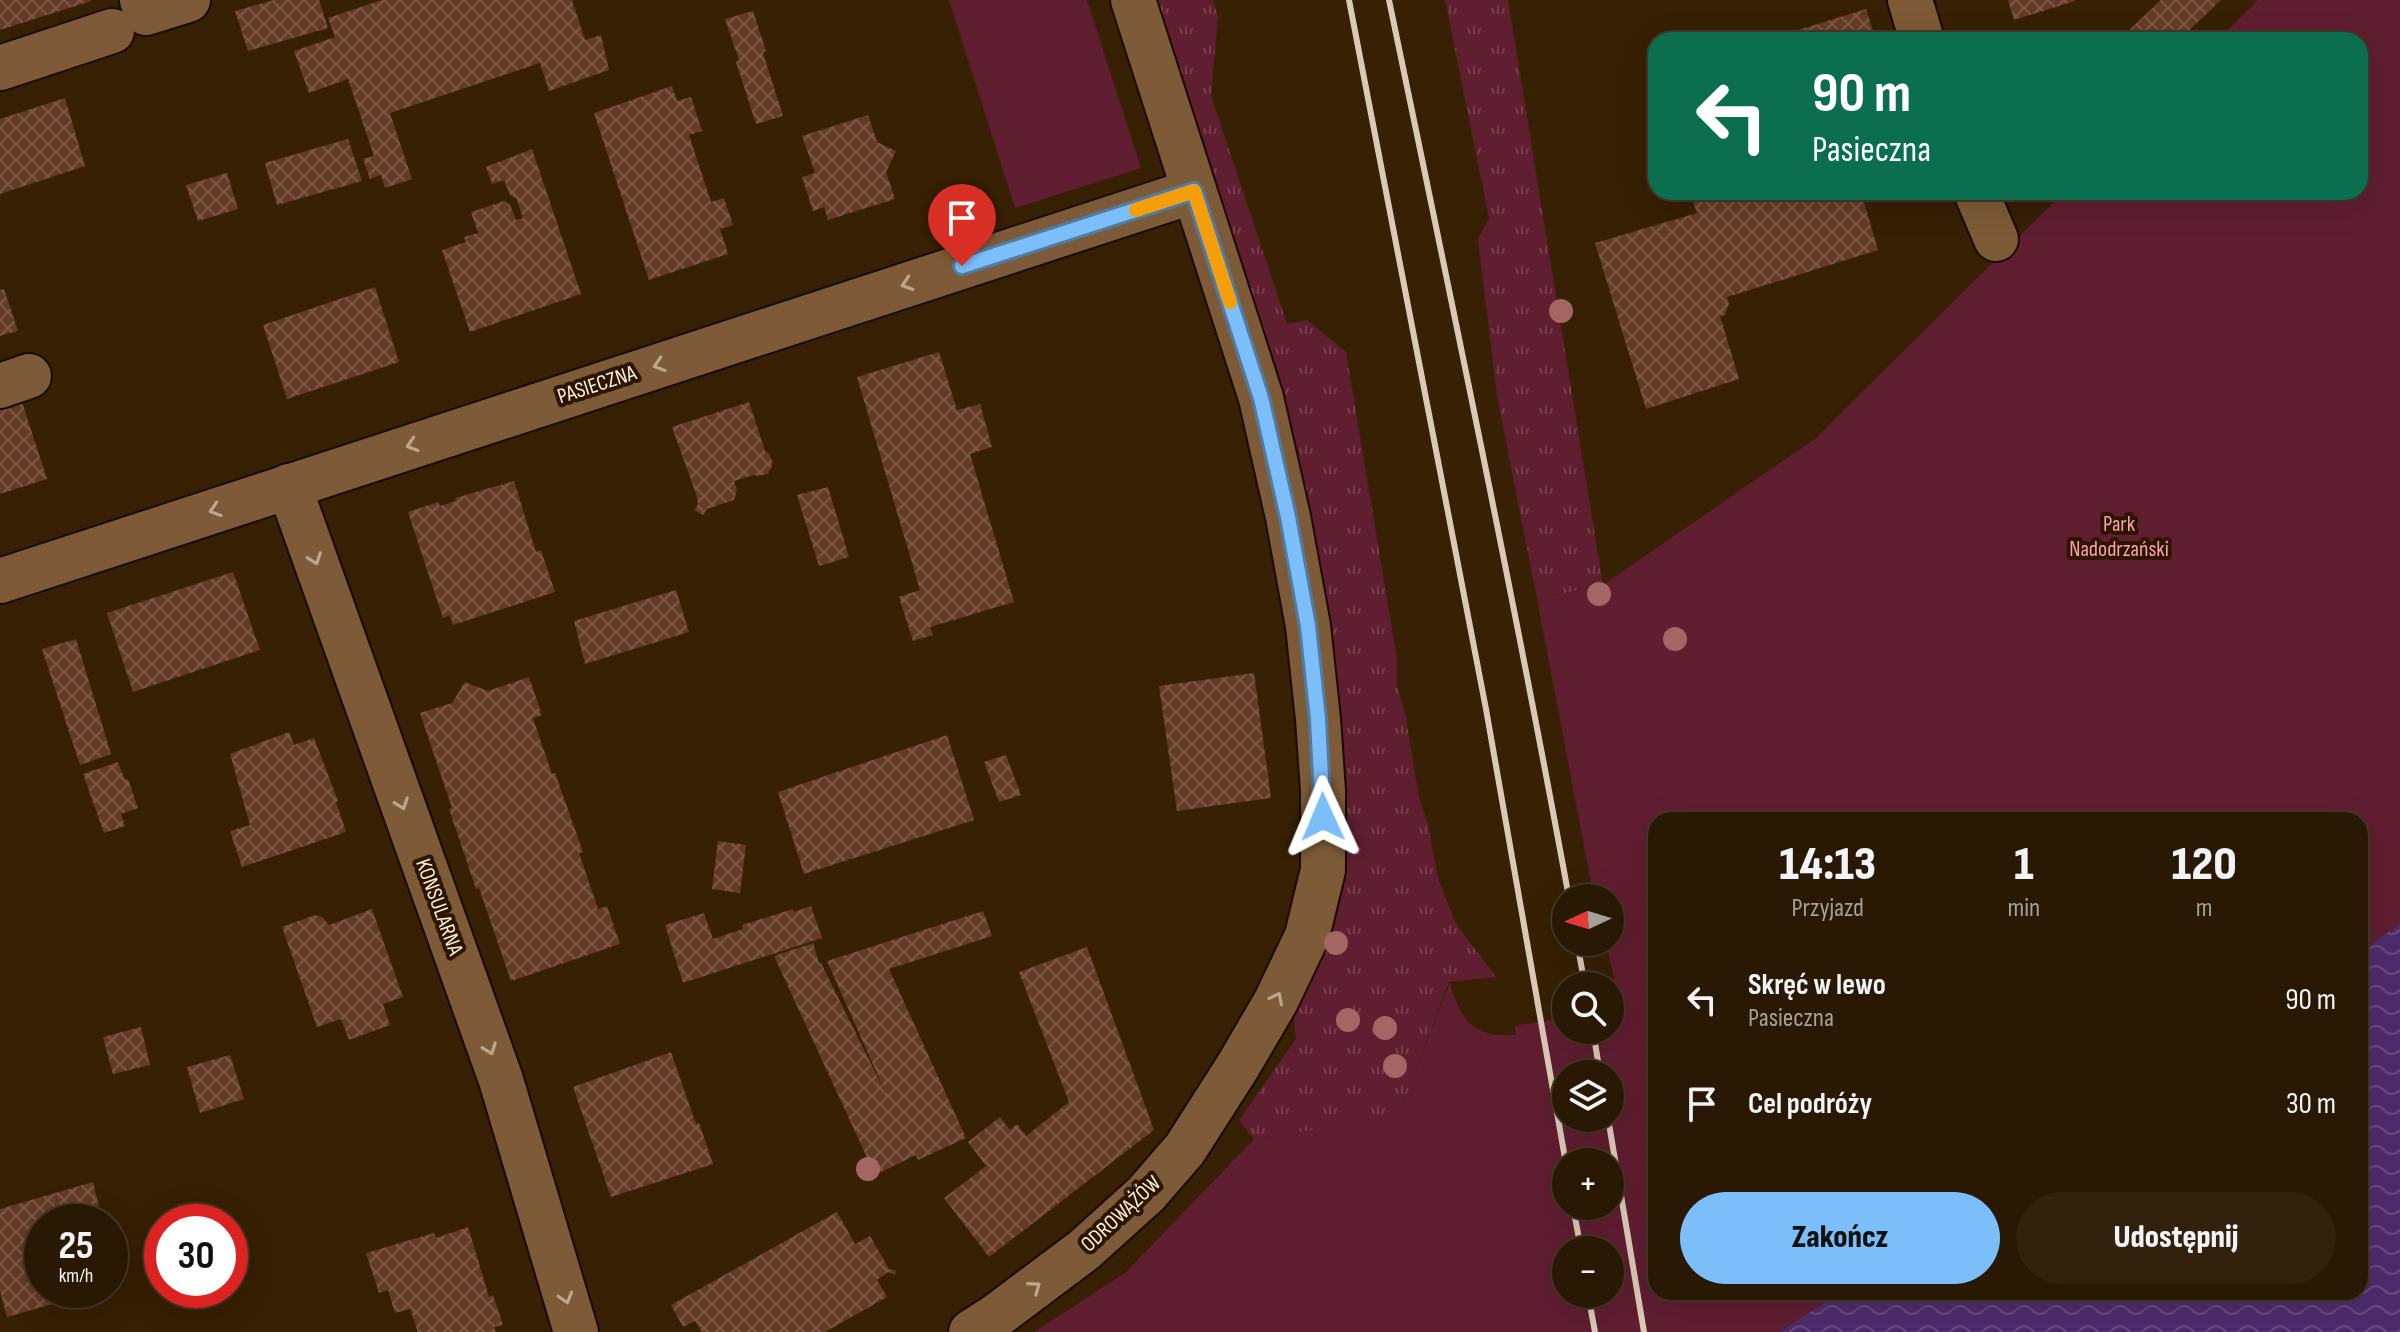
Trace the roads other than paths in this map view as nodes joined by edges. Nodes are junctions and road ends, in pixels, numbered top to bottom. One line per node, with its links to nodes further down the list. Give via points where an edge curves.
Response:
1 (142, 0): 2 (street, via 146,13)
2 (188, 0)
3 (1133, 0): 8 (street, ODROWĄŻÓW)
4 (1910, 0): 6 (street)
5 (112, 31): 7 (street)
6 (1920, 32)
7 (0, 68)
8 (1194, 191): 11 (street, PASIECZNA, one-way to 11); 14 (street, ODROWĄŻÓW, one-way to 8, via 1106,1231 1185,1149 1276,1001 1307,936 1323,870 1318,719 1288,517 1261,398)
9 (1979, 200): 10 (street)
10 (1996, 239)
11 (289, 486): 12 (street, PASIECZNA, one-way to 12); 13 (street, KONSULARNA, one-way to 13, via 501,1080)
12 (0, 581)
13 (576, 1332)
14 (971, 1332)

